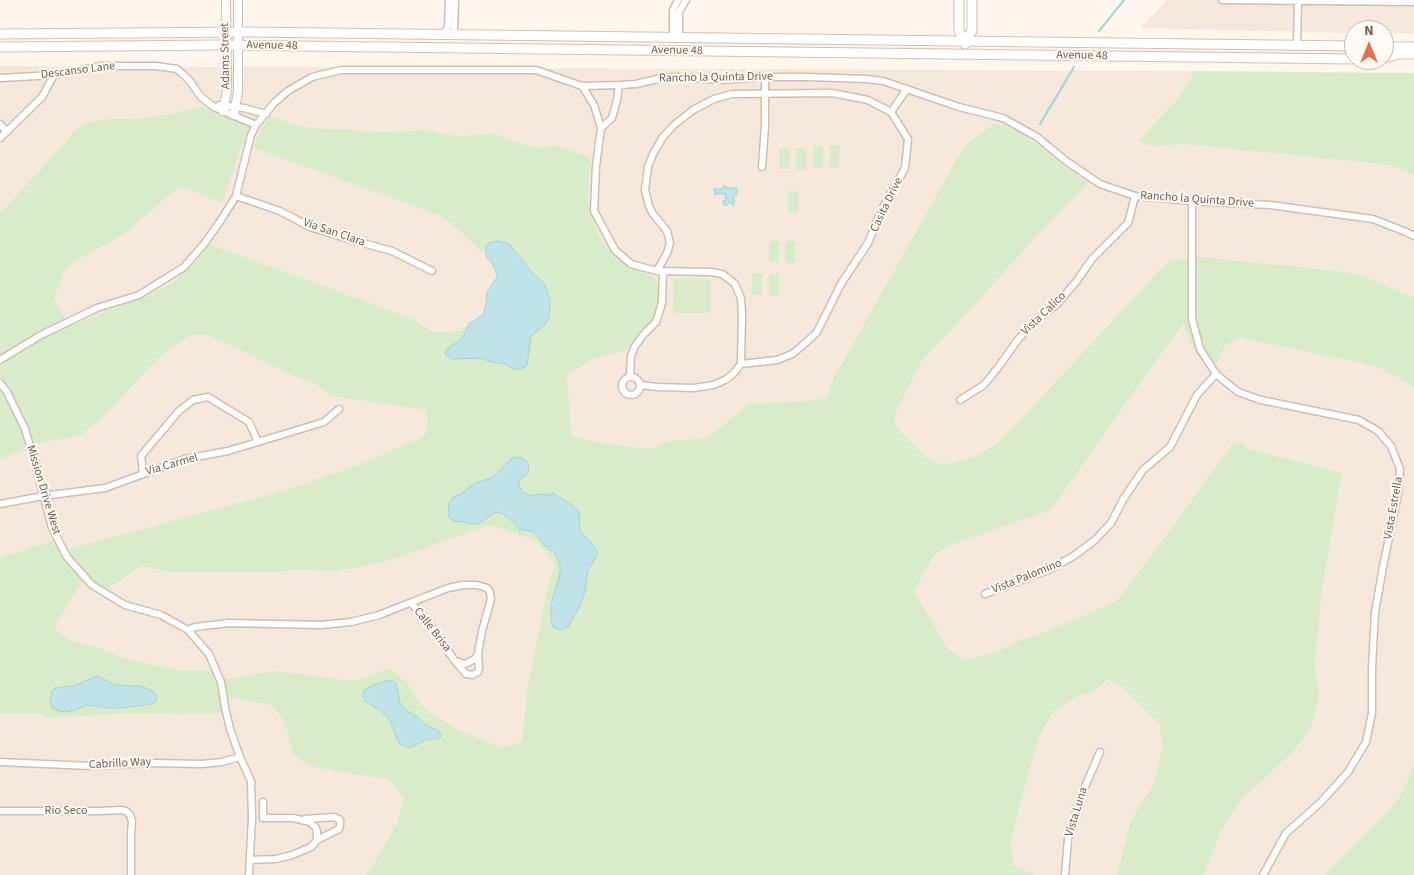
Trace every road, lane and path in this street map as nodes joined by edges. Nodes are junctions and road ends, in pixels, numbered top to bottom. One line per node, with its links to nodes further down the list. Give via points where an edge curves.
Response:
1 (226, 0): 13 (street, Adams Street)
2 (238, 0): 14 (street, Adams Street)
3 (449, 0): 16 (street, via 448,27)
4 (455, 0): 17 (street)
5 (678, 0): 18 (street, via 673,10)
6 (686, 0): 18 (street, via 679,12)
7 (959, 0): 19 (main road, via 959,31)
8 (972, 0): 19 (main road, via 972,31)
9 (1222, 0): 10 (street)
10 (1298, 0): 11 (street); 22 (street)
11 (1395, 1): 12 (street)
12 (1414, 2)
13 (226, 33): 14 (main road, Avenue 48); 15 (main road, Avenue 48); 20 (street, Adams Street)
14 (239, 33): 16 (main road, Avenue 48); 21 (street, Adams Street)
15 (0, 34)
16 (440, 35): 17 (main road, Avenue 48)
17 (454, 35): 18 (main road, Avenue 48); 25 (main road, via 444,42 396,42)
18 (676, 39): 19 (main road, Avenue 48); 28 (main road, via 664,45 619,44); 29 (main road)
19 (965, 41): 22 (main road, Avenue 48); 30 (main road)
20 (226, 45): 21 (main road, Avenue 48); 24 (main road, Avenue 48); 45 (street, Adams Street)
21 (239, 45): 25 (main road, Avenue 48); 44 (street, Adams Street)
22 (1298, 46): 23 (main road, Avenue 48); 33 (main road)
23 (1344, 46)
24 (0, 47)
25 (377, 47): 28 (main road, Avenue 48)
26 (1394, 47): 27 (main road)
27 (1414, 47)
28 (597, 50): 29 (main road, Avenue 48)
29 (703, 51): 30 (main road, Avenue 48)
30 (965, 54): 33 (main road, Avenue 48)
31 (1414, 54): 32 (main road)
32 (1394, 56)
33 (1298, 58): 34 (main road, Avenue 48)
34 (1344, 59)
35 (1394, 59): 36 (main road)
36 (1414, 60)
37 (54, 75): 39 (street, Descanso Lane); 45 (street, Descanso Lane, via 102,66 176,69 189,80 200,97 210,105); 52 (street, via 42,97)
38 (765, 77): 40 (street, Rancho la Quinta Drive, via 722,80 676,77); 42 (street, Rancho la Quinta Drive, via 867,79); 43 (street)
39 (0, 78)
40 (619, 85): 41 (street, Rancho la Quinta Drive); 51 (street, via 612,118)
41 (582, 86): 47 (street, Rancho la Quinta Drive, via 536,70 341,70 312,77 288,92); 51 (street, via 594,106)
42 (907, 88): 46 (street); 56 (street, Rancho la Quinta Drive, via 959,107 1003,118 1037,137 1100,184)
43 (765, 94): 46 (street, via 832,93 868,100); 54 (street); 60 (street, via 732,94 701,104 674,125 658,145 648,167 645,190 649,206 667,231 670,243)
44 (236, 106): 45 (street); 47 (street); 48 (street, Adams Street)
45 (224, 108): 48 (street)
46 (891, 112): 62 (street, Casita Drive, via 908,139 905,168 868,243 841,284 817,332 792,354 777,360)
47 (266, 114): 50 (street, Rancho la Quinta Drive)
48 (234, 115): 50 (street)
49 (0, 124): 52 (street)
50 (256, 125): 55 (street, Rancho la Quinta Drive)
51 (601, 128): 60 (street, via 594,211 615,250 631,264)
52 (7, 132): 53 (street)
53 (0, 138)
54 (762, 167)
55 (236, 196): 59 (street, Via San Clara, via 280,211 310,227 392,251); 61 (street, Rancho la Quinta Drive, via 220,223 184,267 139,295 97,308 41,335)
56 (1135, 196): 57 (street, Rancho la Quinta Drive); 67 (street, Vista Calico, via 1128,223 1092,258 1058,304 1016,342 984,385)
57 (1192, 201): 58 (street, Rancho la Quinta Drive, via 1270,205 1373,219); 63 (street, Vista Estrella, via 1192,319 1200,349)
58 (1414, 236)
59 (432, 271)
60 (660, 271): 62 (street, via 717,273 735,284 741,298); 64 (street, via 662,303 656,322 635,346)
61 (0, 360)
62 (741, 364): 66 (street, via 726,380 713,385 684,388)
63 (1216, 374): 73 (street, Vista Palomino, via 1197,395 1170,447 1144,470 1111,523 1094,541 1050,570); 89 (street, Vista Estrella, via 1238,392 1261,400 1359,420 1378,431 1391,446 1400,468 1375,612 1372,713 1366,742 1348,772 1286,833)
64 (630, 377): 66 (street); 66 (street, via 622,384 626,394 635,394)
65 (0, 383): 71 (street, Mission Drive West, via 25,429)
66 (640, 385)
67 (960, 400)
68 (339, 409): 69 (street, Via Carmel, via 324,422)
69 (258, 442): 70 (street, Via Carmel, via 228,452 185,459); 70 (street, via 249,422 208,397 193,400 179,411 141,456)
70 (144, 473): 71 (street, Via Carmel, via 104,488)
71 (43, 496): 72 (street, Via Carmel); 75 (street, Mission Drive West, via 52,528 67,557 92,585 125,605 161,615)
72 (0, 504)
73 (986, 594)
74 (411, 603): 75 (street, Calle Brisa, via 351,622 321,625 241,623); 76 (street, Calle Brisa, via 456,587 476,585 487,588 491,600); 77 (street, Calle Brisa)
75 (188, 630): 79 (street, Mission Drive West, via 209,654 221,682 224,707)
76 (478, 654): 77 (street, Calle Brisa, via 465,664); 77 (street, via 478,672 473,676 466,674)
77 (455, 660)
78 (1100, 752): 88 (street, Vista Luna, via 1068,838)
79 (240, 757): 80 (street, Cabrillo Way, via 209,764 153,762 90,766); 85 (street, Mission Drive West, via 251,781)
80 (0, 762)
81 (263, 802): 83 (street, via 263,818)
82 (0, 811): 86 (street, Rio Seco, via 129,812 132,820)
83 (301, 819): 84 (street, via 314,825 318,832); 84 (street, via 334,817 340,820 339,829)
84 (317, 840): 85 (street, via 311,847 292,855)
85 (250, 860): 87 (street, Mission Drive West)
86 (131, 875)
87 (249, 875)
88 (1065, 875)
89 (1263, 875)

